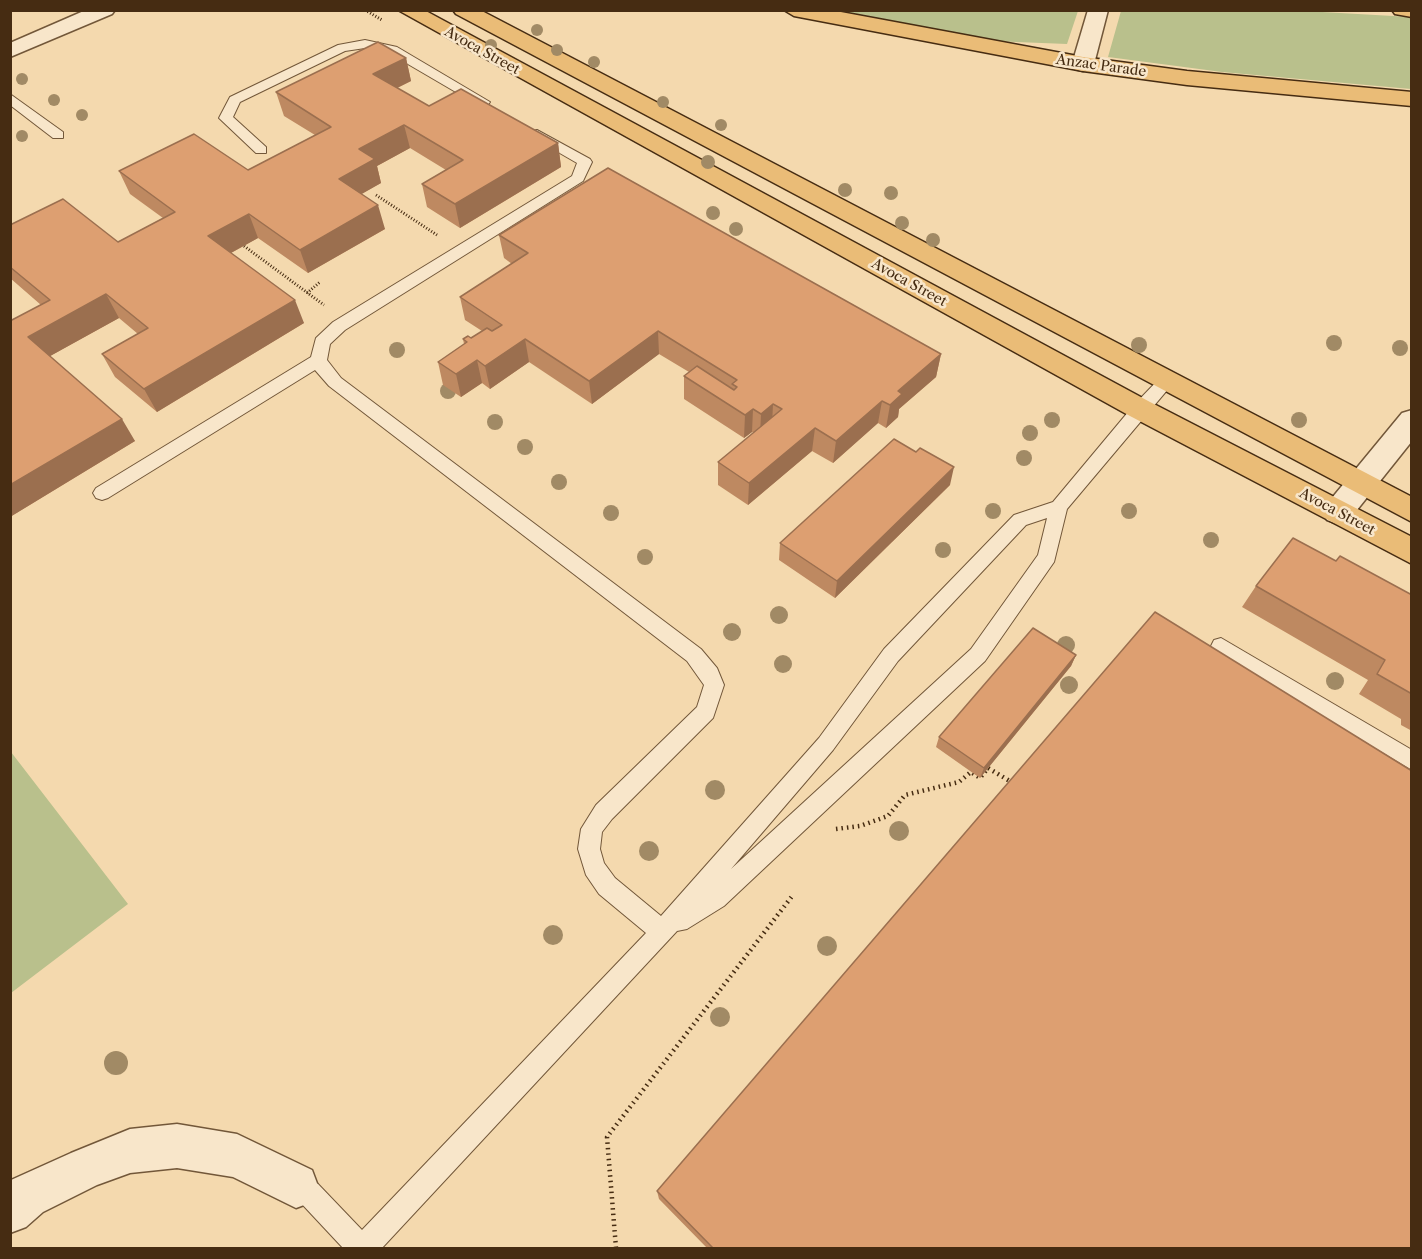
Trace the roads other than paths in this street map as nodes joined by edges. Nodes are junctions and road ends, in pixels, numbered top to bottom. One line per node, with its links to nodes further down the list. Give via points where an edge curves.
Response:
1 (105, 10): 8 (street)
2 (408, 10): 14 (main road, Avoca Street)
3 (463, 10): 12 (main road, Avoca Street)
4 (794, 10): 9 (main road, Anzac Parade)
5 (1098, 10): 9 (street)
6 (1402, 10): 7 (main road)
7 (1412, 11)
8 (10, 51)
9 (1083, 64): 11 (main road, Anzac Parade, via 1299,90)
10 (10, 98): 16 (lane)
11 (1412, 99)
12 (648, 108): 14 (main road); 19 (main road, Avoca Street)
13 (494, 109): 17 (lane, via 393,50 365,44 342,48 235,100 226,118)
14 (619, 125): 20 (main road, Avoca Street)
15 (524, 126): 18 (lane, via 585,162 578,178 346,322 322,342)
16 (58, 135)
17 (261, 150)
18 (319, 360): 23 (lane); 30 (lane, via 335,382 694,655 710,674 714,685 706,712 604,812 592,829 589,849 594,868 607,886)
19 (1166, 382): 20 (lane); 22 (main road, Avoca Street)
20 (1140, 409): 24 (lane); 26 (main road, Avoca Street)
21 (1412, 420): 22 (street)
22 (1360, 484): 25 (main road, Avoca Street); 26 (street)
23 (102, 493)
24 (1059, 507): 30 (lane, via 1020,520 891,655 826,744); 30 (lane, via 1047,557 978,656 716,898)
25 (1412, 511)
26 (1338, 512): 27 (main road, Avoca Street)
27 (1412, 552)
28 (1221, 646): 29 (lane)
29 (1412, 761)
30 (662, 932): 33 (lane)
31 (296, 1186): 32 (street, via 237,1156 177,1146 130,1151 86,1168 27,1196); 33 (lane, via 309,1193)
32 (10, 1211)
33 (362, 1248)

